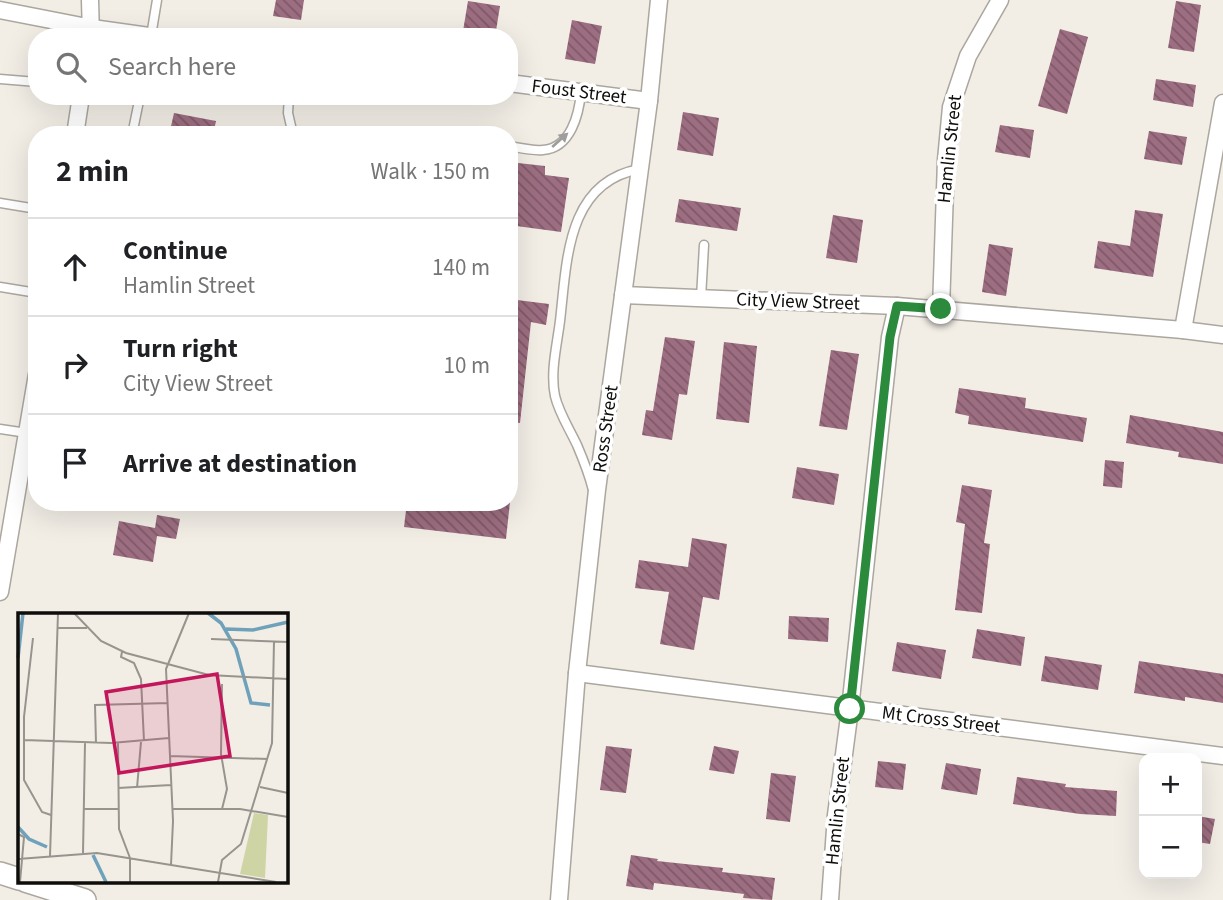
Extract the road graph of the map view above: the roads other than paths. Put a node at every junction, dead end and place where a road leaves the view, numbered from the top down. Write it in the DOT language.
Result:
graph roads {
  1 [pos="90,0"];
  2 [pos="157,0"];
  3 [pos="659,0"];
  4 [pos="1000,0"];
  5 [pos="0,10"];
  6 [pos="71,28"];
  7 [pos="91,28"];
  8 [pos="151,28"];
  9 [pos="0,79"];
  10 [pos="28,81"];
  11 [pos="518,84"];
  12 [pos="581,92"];
  13 [pos="649,101"];
  14 [pos="1223,103"];
  15 [pos="80,105"];
  16 [pos="138,105"];
  17 [pos="288,105"];
  18 [pos="76,126"];
  19 [pos="134,126"];
  20 [pos="291,126"];
  21 [pos="518,147"];
  22 [pos="640,169"];
  23 [pos="0,203"];
  24 [pos="28,208"];
  25 [pos="704,245"];
  26 [pos="0,287"];
  27 [pos="28,292"];
  28 [pos="623,295"];
  29 [pos="701,298"];
  30 [pos="897,306"];
  31 [pos="941,309"];
  32 [pos="1182,330"];
  33 [pos="1223,335"];
  34 [pos="28,427"];
  35 [pos="0,429"];
  36 [pos="27,433"];
  37 [pos="596,500"];
  38 [pos="0,592"];
  39 [pos="576,673"];
  40 [pos="850,709"];
  41 [pos="1223,756"];
  42 [pos="0,873"];
  43 [pos="18,879"];
  44 [pos="31,883"];
  45 [pos="85,900"];
  46 [pos="559,900"];
  47 [pos="830,900"];
  1 -- 7 [label="street"];
  2 -- 8 [label="lane"];
  3 -- 13 [label="street, Ross Street"];
  4 -- 31 [label="street, Hamlin Street"];
  5 -- 6 [label="street"];
  9 -- 10 [label="lane"];
  11 -- 12 [label="street, Foust Street"];
  12 -- 13 [label="street, Foust Street"];
  21 -- 12 [label="lane, one-way"];
  13 -- 22 [label="street, Ross Street"];
  14 -- 32 [label="street"];
  15 -- 18 [label="street"];
  16 -- 19 [label="lane"];
  17 -- 20 [label="lane"];
  22 -- 28 [label="street, Ross Street"];
  22 -- 37 [label="lane"];
  23 -- 24 [label="lane"];
  25 -- 29 [label="lane"];
  26 -- 27 [label="lane"];
  28 -- 29 [label="street, City View Street"];
  28 -- 37 [label="street, Ross Street"];
  29 -- 30 [label="street, City View Street"];
  30 -- 31 [label="street, City View Street"];
  30 -- 40 [label="street, Hamlin Street"];
  31 -- 32 [label="street, City View Street"];
  32 -- 33 [label="street, City View Street"];
  34 -- 36 [label="street"];
  35 -- 36 [label="lane"];
  36 -- 38 [label="street"];
  37 -- 39 [label="street, Ross Street"];
  39 -- 40 [label="street, Mt Cross Street"];
  39 -- 46 [label="street, Ross Street"];
  40 -- 41 [label="street, Mt Cross Street"];
  40 -- 47 [label="street, Hamlin Street"];
  42 -- 43 [label="main road"];
  44 -- 45 [label="main road"];
}
